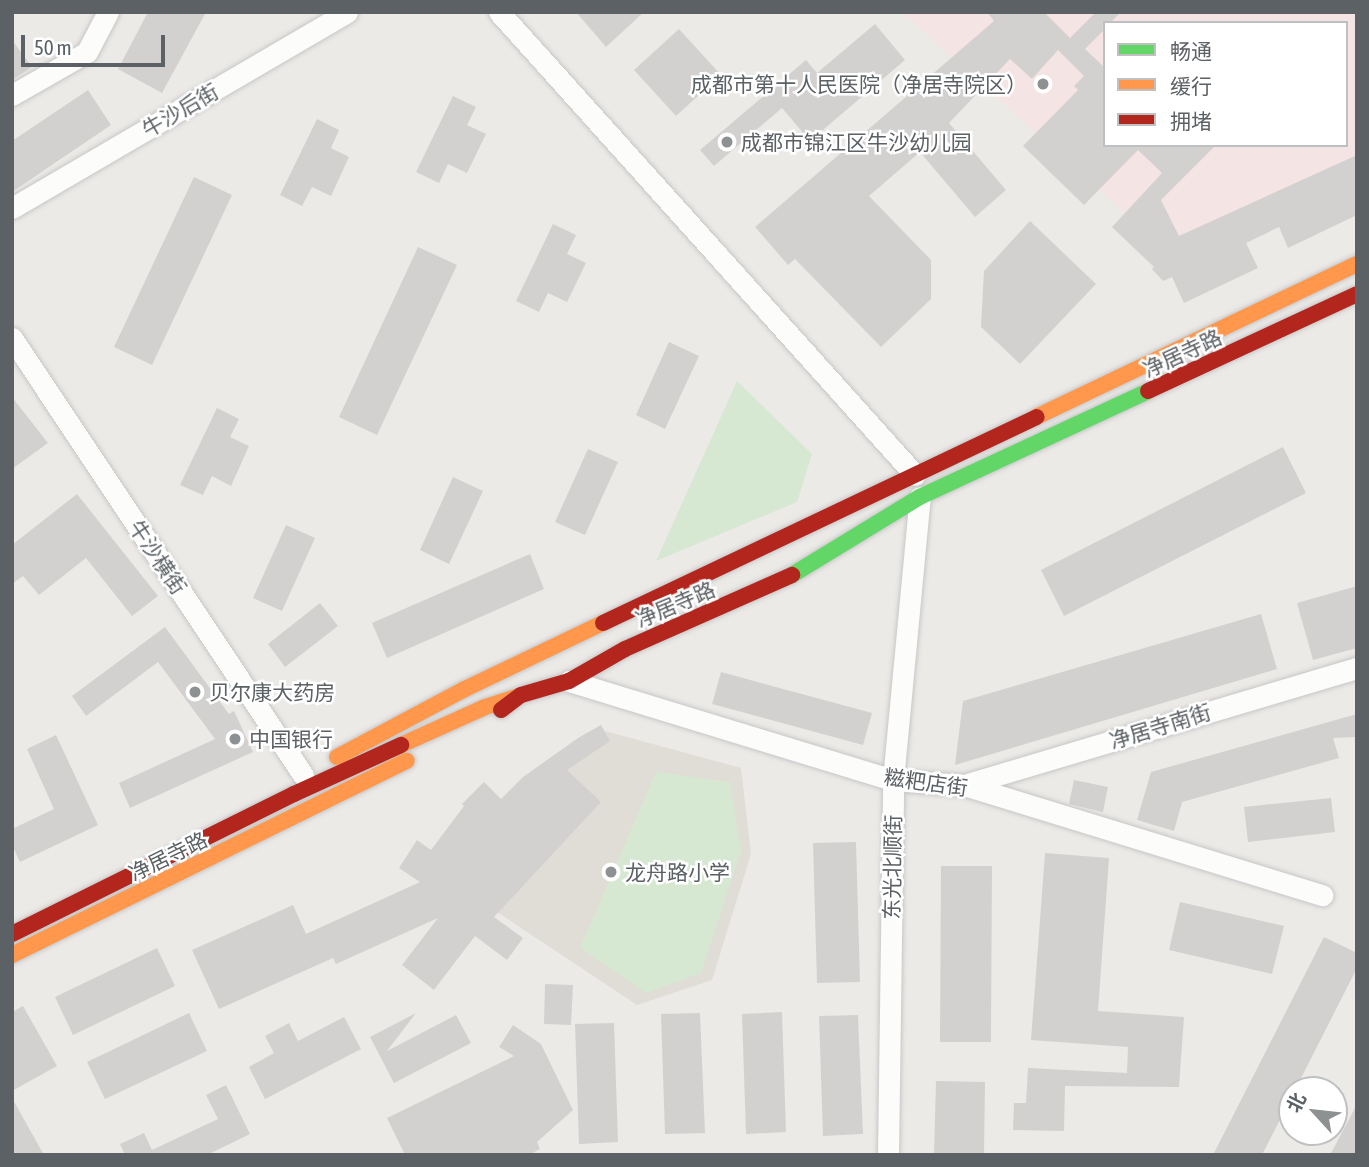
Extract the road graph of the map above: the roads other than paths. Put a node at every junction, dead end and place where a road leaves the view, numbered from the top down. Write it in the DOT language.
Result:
graph roads {
  1 [pos="108,12"];
  2 [pos="347,12"];
  3 [pos="499,12"];
  4 [pos="12,95"];
  5 [pos="12,208"];
  6 [pos="1357,264"];
  7 [pos="1357,294"];
  8 [pos="12,338"];
  9 [pos="915,475"];
  10 [pos="920,498"];
  11 [pos="1357,668"];
  12 [pos="569,681"];
  13 [pos="521,695"];
  14 [pos="303,775"];
  15 [pos="893,780"];
  16 [pos="964,785"];
  17 [pos="148,848"];
  18 [pos="1322,895"];
  19 [pos="12,934"];
  20 [pos="12,955"];
  21 [pos="888,1155"];
  1 -- 4 [label="street"];
  2 -- 5 [label="street, 牛沙后街"];
  3 -- 9 [label="street"];
  6 -- 9 [label="main road, 净居寺路"];
  7 -- 10 [label="main road, 净居寺路"];
  8 -- 14 [label="street, 牛沙横街"];
  9 -- 14 [label="main road, 净居寺路"];
  10 -- 12 [label="main road, 净居寺路"];
  10 -- 15 [label="street, 东光北顺街"];
  11 -- 16 [label="street, 净居寺南街"];
  12 -- 13 [label="main road, 净居寺路"];
  12 -- 15 [label="street, 糍粑店街"];
  13 -- 19 [label="main road"];
  13 -- 20 [label="main road, 净居寺路"];
  14 -- 17 [label="main road, 净居寺路"];
  15 -- 16 [label="street, 糍粑店街"];
  15 -- 21 [label="street, 东光北顺街"];
  16 -- 18 [label="street, 糍粑店街"];
}
